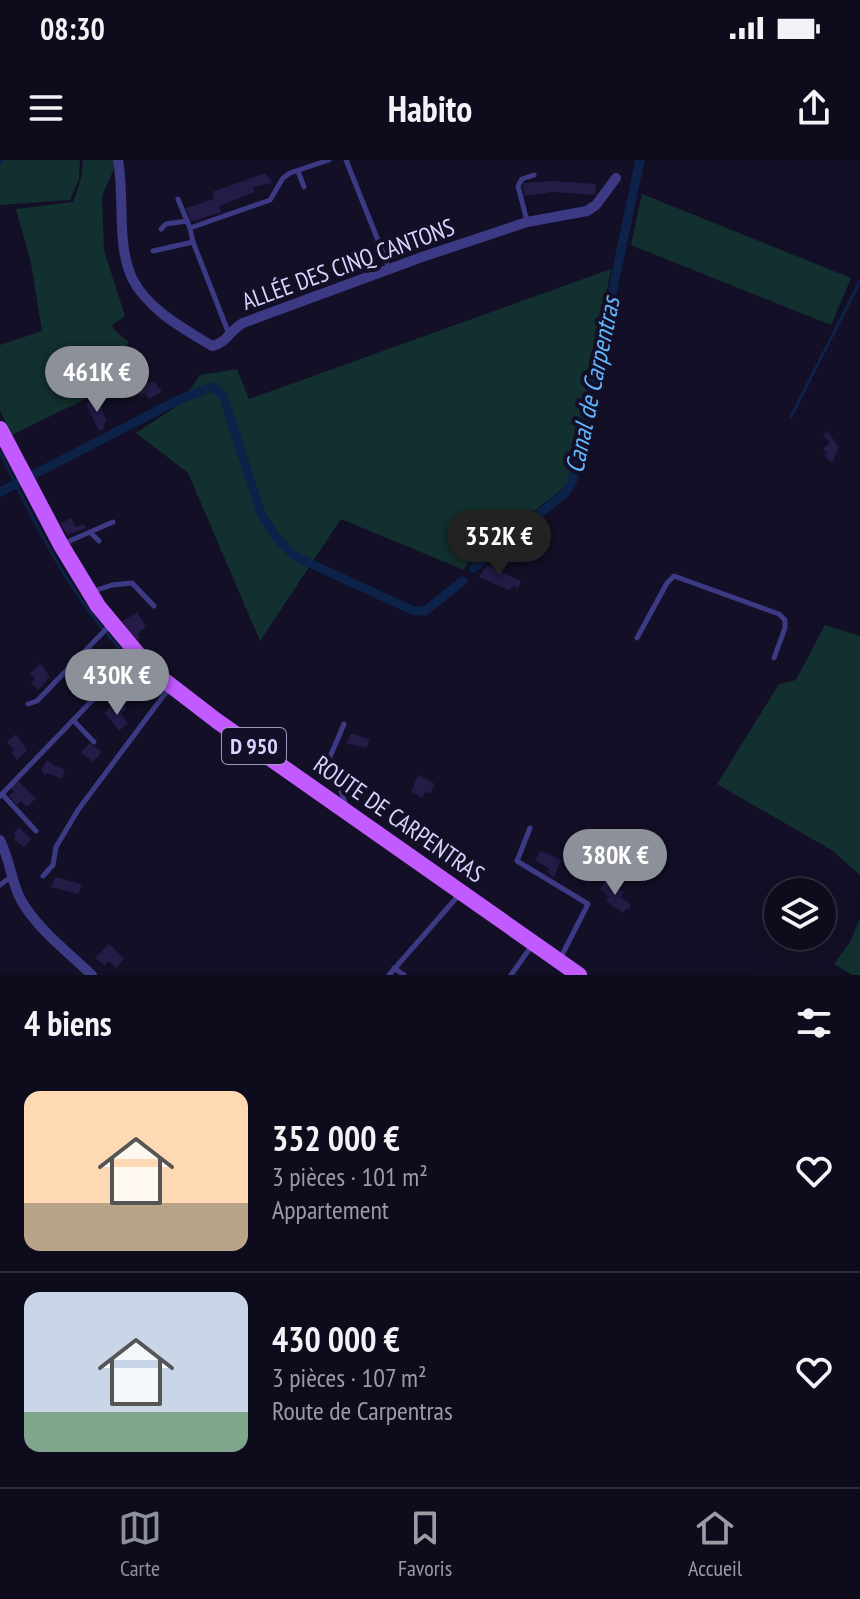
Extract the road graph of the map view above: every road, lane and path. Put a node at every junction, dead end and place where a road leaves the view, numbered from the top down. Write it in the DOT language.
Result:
graph roads {
  1 [pos="118,160"];
  2 [pos="329,160"];
  3 [pos="346,160"];
  4 [pos="298,171"];
  5 [pos="534,175"];
  6 [pos="616,178"];
  7 [pos="304,187"];
  8 [pos="178,199"];
  9 [pos="527,222"];
  10 [pos="188,224"];
  11 [pos="161,229"];
  12 [pos="193,242"];
  13 [pos="153,251"];
  14 [pos="390,269"];
  15 [pos="229,335"];
  16 [pos="0,429"];
  17 [pos="113,522"];
  18 [pos="90,532"];
  19 [pos="99,541"];
  20 [pos="61,545"];
  21 [pos="90,593"];
  22 [pos="154,606"];
  23 [pos="110,624"];
  24 [pos="637,638"];
  25 [pos="136,655"];
  26 [pos="774,658"];
  27 [pos="170,686"];
  28 [pos="28,704"];
  29 [pos="73,720"];
  30 [pos="344,724"];
  31 [pos="94,742"];
  32 [pos="1,795"];
  33 [pos="349,813"];
  34 [pos="530,828"];
  35 [pos="36,831"];
  36 [pos="0,840"];
  37 [pos="14,875"];
  38 [pos="43,876"];
  39 [pos="0,885"];
  40 [pos="462,893"];
  41 [pos="533,943"];
  42 [pos="558,961"];
  43 [pos="394,968"];
  44 [pos="92,975"];
  45 [pos="389,975"];
  46 [pos="404,975"];
  47 [pos="511,975"];
  48 [pos="579,975"];
  1 -- 15 [label="street, ALLÉE DES CINQ CANTONS"];
  2 -- 4 [label="lane"];
  3 -- 14 [label="lane"];
  4 -- 7 [label="lane"];
  4 -- 10 [label="lane"];
  5 -- 9 [label="lane"];
  6 -- 9 [label="street, ALLÉE DES CINQ CANTONS"];
  8 -- 10 [label="lane"];
  9 -- 14 [label="street, ALLÉE DES CINQ CANTONS"];
  10 -- 11 [label="lane"];
  10 -- 12 [label="lane"];
  12 -- 13 [label="lane"];
  12 -- 15 [label="lane"];
  14 -- 15 [label="street, ALLÉE DES CINQ CANTONS"];
  16 -- 20 [label="main road, ROUTE DE CARPENTRAS / D 950"];
  17 -- 18 [label="lane"];
  18 -- 19 [label="lane"];
  18 -- 20 [label="lane"];
  20 -- 21 [label="main road, ROUTE DE CARPENTRAS / D 950"];
  21 -- 22 [label="lane"];
  21 -- 23 [label="main road, ROUTE DE CARPENTRAS / D 950"];
  23 -- 25 [label="main road, ROUTE DE CARPENTRAS / D 950"];
  23 -- 28 [label="lane"];
  24 -- 26 [label="lane"];
  25 -- 27 [label="main road, ROUTE DE CARPENTRAS / D 950"];
  25 -- 29 [label="lane"];
  27 -- 33 [label="main road, ROUTE DE CARPENTRAS / D 950"];
  27 -- 38 [label="lane"];
  29 -- 31 [label="lane"];
  29 -- 32 [label="lane"];
  30 -- 33 [label="lane"];
  32 -- 35 [label="lane"];
  33 -- 40 [label="main road, ROUTE DE CARPENTRAS / D 950"];
  34 -- 42 [label="lane"];
  36 -- 37 [label="street"];
  37 -- 39 [label="lane"];
  37 -- 44 [label="street"];
  40 -- 41 [label="main road, ROUTE DE CARPENTRAS / D 950"];
  40 -- 43 [label="lane"];
  41 -- 42 [label="main road, ROUTE DE CARPENTRAS / D 950"];
  41 -- 47 [label="lane"];
  42 -- 48 [label="main road, ROUTE DE CARPENTRAS / D 950"];
  43 -- 45 [label="lane"];
  43 -- 46 [label="lane"];
}
